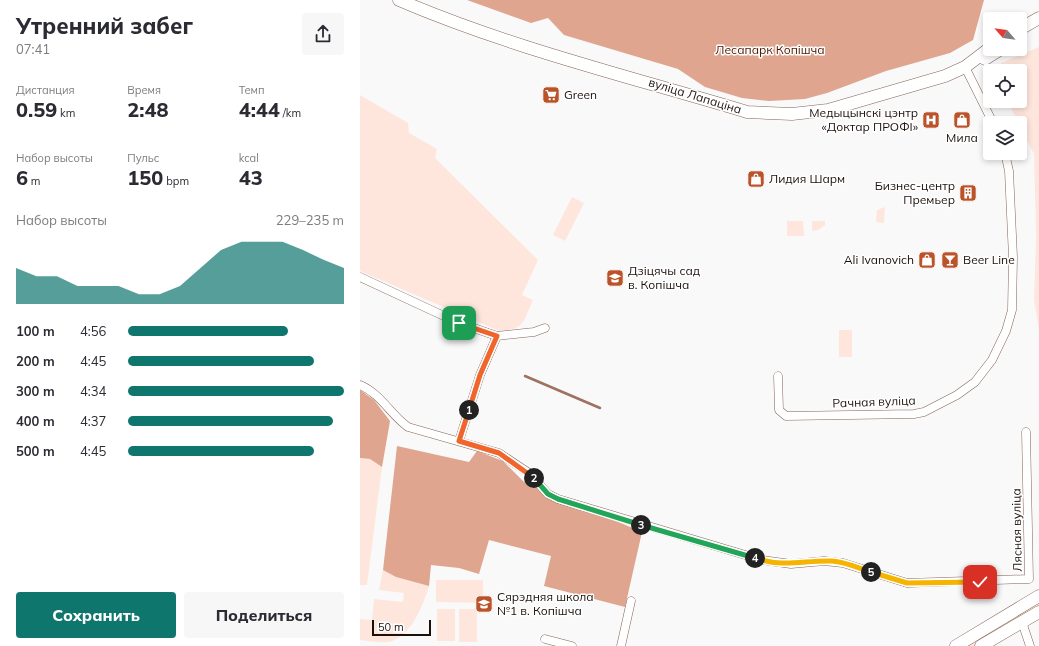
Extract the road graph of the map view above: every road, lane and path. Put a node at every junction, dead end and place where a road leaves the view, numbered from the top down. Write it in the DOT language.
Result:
graph roads {
  1 [pos="399,0"];
  2 [pos="1039,18"];
  3 [pos="1027,25"];
  4 [pos="1039,26"];
  5 [pos="1027,33"];
  6 [pos="983,53"];
  7 [pos="990,56"];
  8 [pos="965,67"];
  9 [pos="990,116"];
  10 [pos="1007,160"];
  11 [pos="360,277"];
  12 [pos="545,328"];
  13 [pos="497,336"];
  14 [pos="778,376"];
  15 [pos="360,385"];
  16 [pos="1026,432"];
  17 [pos="459,441"];
  18 [pos="1039,596"];
  19 [pos="632,601"];
  20 [pos="1039,612"];
  21 [pos="1022,622"];
  22 [pos="546,639"];
  23 [pos="572,646"];
  24 [pos="621,646"];
  25 [pos="956,646"];
  26 [pos="981,646"];
  27 [pos="1030,646"];
  1 -- 8 [label="main road, вуліца Лапаціна"];
  2 -- 3 [label="main road"];
  4 -- 5 [label="main road"];
  6 -- 8 [label="main road, вуліца Лапаціна"];
  7 -- 8 [label="main road"];
  8 -- 9 [label="street"];
  10 -- 14 [label="street, Рачная вуліца"];
  11 -- 13 [label="street"];
  12 -- 13 [label="street"];
  13 -- 17 [label="street"];
  15 -- 17 [label="street, Лясная вуліца"];
  16 -- 17 [label="street, Лясная вуліца"];
  18 -- 25 [label="main road"];
  19 -- 24 [label="street"];
  20 -- 21 [label="main road"];
  21 -- 26 [label="main road"];
  21 -- 27 [label="street"];
  22 -- 23 [label="street"];
}
